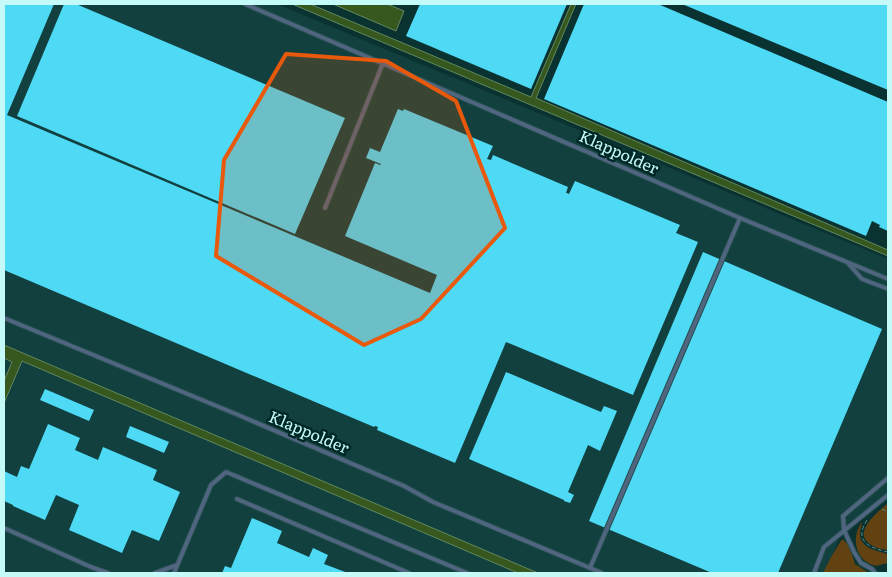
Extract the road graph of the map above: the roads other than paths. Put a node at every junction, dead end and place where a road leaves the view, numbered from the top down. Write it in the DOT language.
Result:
graph roads {
  1 [pos="245,4"];
  2 [pos="383,63"];
  3 [pos="325,208"];
  4 [pos="740,218"];
  5 [pos="846,262"];
  6 [pos="888,279"];
  7 [pos="888,289"];
  8 [pos="4,318"];
  9 [pos="888,478"];
  10 [pos="888,495"];
  11 [pos="237,499"];
  12 [pos="4,528"];
  13 [pos="844,530"];
  14 [pos="177,564"];
  15 [pos="590,568"];
  16 [pos="108,573"];
  17 [pos="155,573"];
  18 [pos="174,573"];
  19 [pos="409,573"];
  20 [pos="467,573"];
  21 [pos="602,573"];
  22 [pos="814,573"];
  23 [pos="875,573"];
  1 -- 2 [label="lane, Klappolder"];
  2 -- 3 [label="lane"];
  2 -- 4 [label="lane, Klappolder"];
  4 -- 5 [label="lane, Klappolder"];
  4 -- 15 [label="lane"];
  5 -- 6 [label="lane, Klappolder"];
  5 -- 7 [label="lane, Klappolder"];
  8 -- 15 [label="lane, Klappolder"];
  9 -- 13 [label="lane"];
  10 -- 13 [label="lane"];
  11 -- 19 [label="lane"];
  12 -- 16 [label="lane"];
  13 -- 22 [label="lane"];
  13 -- 23 [label="lane"];
  14 -- 17 [label="lane"];
  14 -- 18 [label="lane"];
  14 -- 20 [label="lane"];
  15 -- 21 [label="lane, Klappolder"];
}
